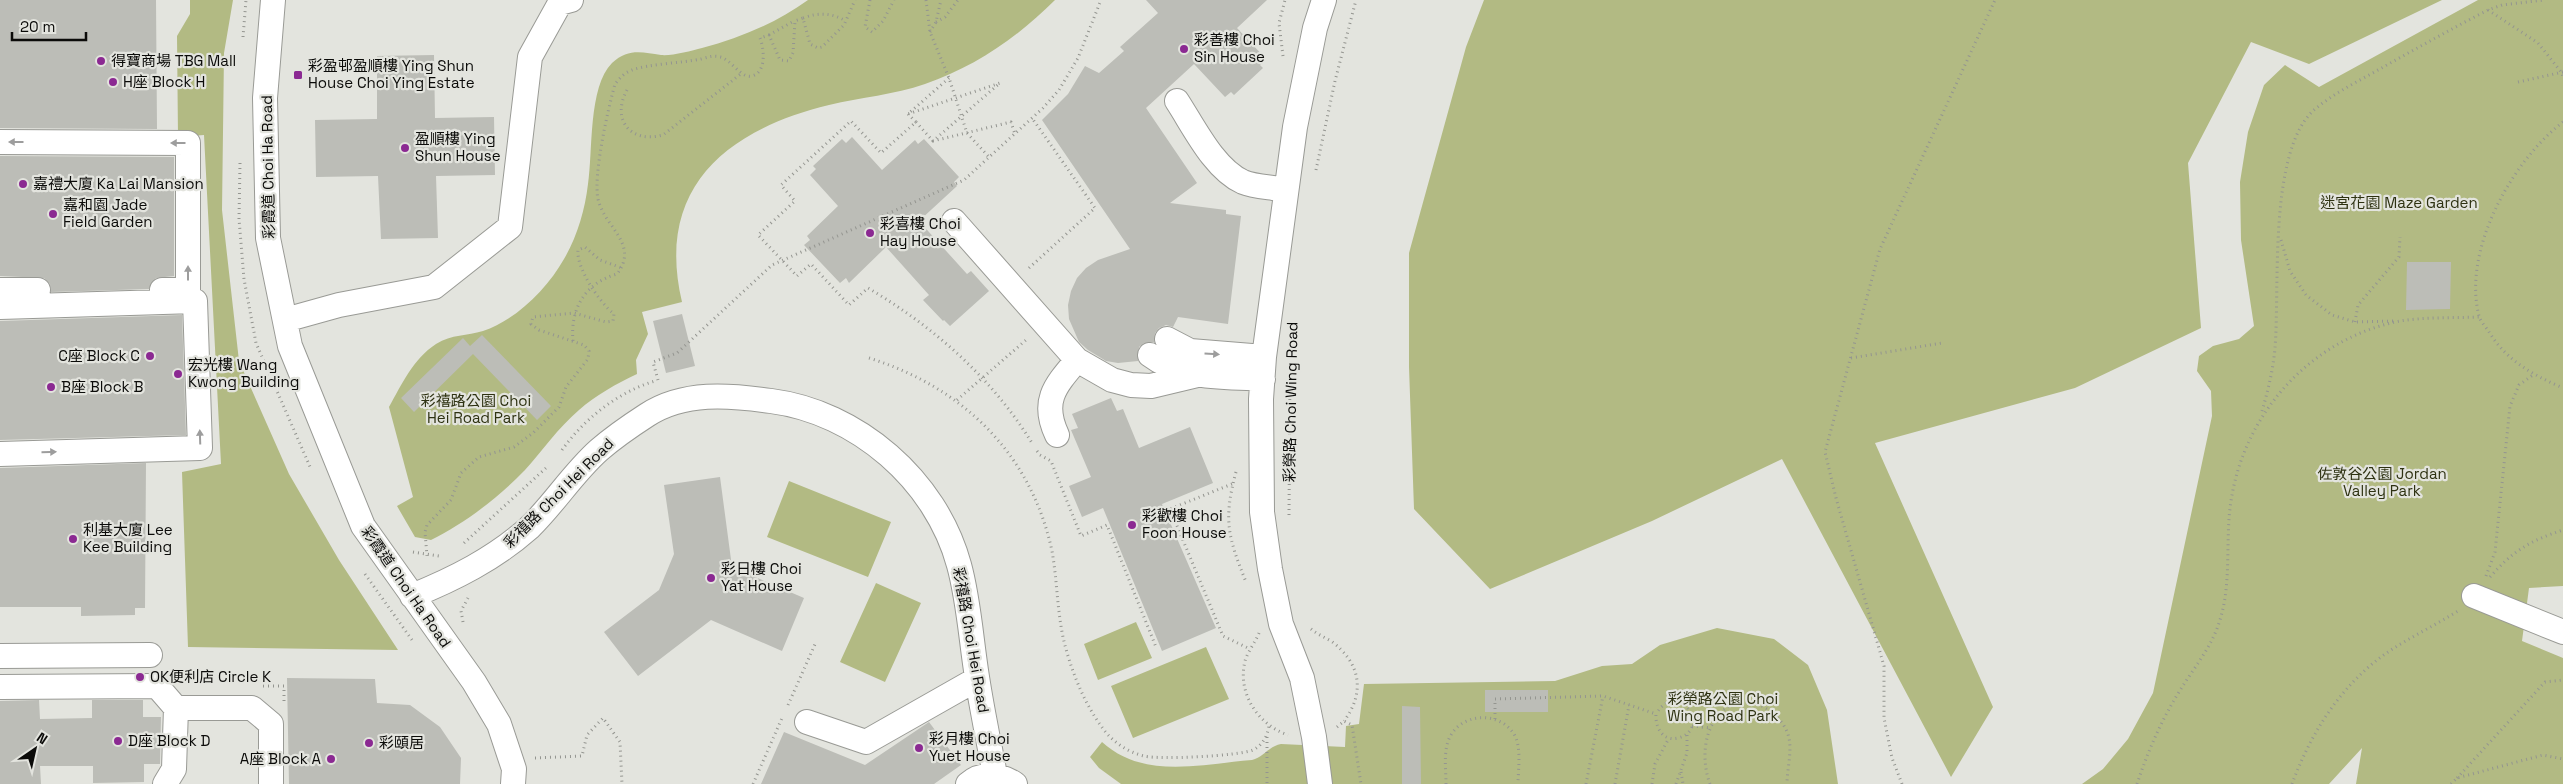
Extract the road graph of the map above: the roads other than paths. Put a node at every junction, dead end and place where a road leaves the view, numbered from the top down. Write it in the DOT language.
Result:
graph roads {
  1 [pos="273,0"];
  2 [pos="571,0"];
  3 [pos="1324,0"];
  4 [pos="1177,101"];
  5 [pos="0,142"];
  6 [pos="1285,190"];
  7 [pos="954,221"];
  8 [pos="0,290"];
  9 [pos="0,307"];
  10 [pos="285,320"];
  11 [pos="1077,360"];
  12 [pos="1263,368"];
  13 [pos="1197,375"];
  14 [pos="1057,435"];
  15 [pos="0,454"];
  16 [pos="412,596"];
  17 [pos="2474,596"];
  18 [pos="2563,632"];
  19 [pos="150,655"];
  20 [pos="0,656"];
  21 [pos="977,679"];
  22 [pos="0,687"];
  23 [pos="176,708"];
  24 [pos="807,722"];
  25 [pos="1005,780"];
  26 [pos="165,784"];
  27 [pos="271,784"];
  28 [pos="513,784"];
  29 [pos="968,784"];
  30 [pos="1320,784"];
  1 -- 10 [label="street, 彩霞道 Choi Ha Road"];
  2 -- 10 [label="street"];
  3 -- 6 [label="street, 彩榮路 Choi Wing Road"];
  4 -- 6 [label="street"];
  8 -- 5 [label="street, one-way"];
  6 -- 12 [label="street, 彩榮路 Choi Wing Road"];
  7 -- 11 [label="street"];
  15 -- 9 [label="street, one-way"];
  10 -- 16 [label="street, 彩霞道 Choi Ha Road"];
  11 -- 13 [label="street"];
  11 -- 14 [label="street"];
  12 -- 13 [label="street"];
  13 -- 12 [label="street, one-way"];
  12 -- 30 [label="street, 彩榮路 Choi Wing Road"];
  16 -- 21 [label="street, 彩禧路 Choi Hei Road"];
  16 -- 28 [label="street, 彩霞道 Choi Ha Road"];
  17 -- 18 [label="street"];
  19 -- 20 [label="street"];
  21 -- 24 [label="street"];
  21 -- 25 [label="street, 彩禧路 Choi Hei Road"];
  22 -- 23 [label="street"];
  23 -- 26 [label="street"];
  23 -- 27 [label="street"];
  25 -- 29 [label="street, 彩禧路 Choi Hei Road"];
}
